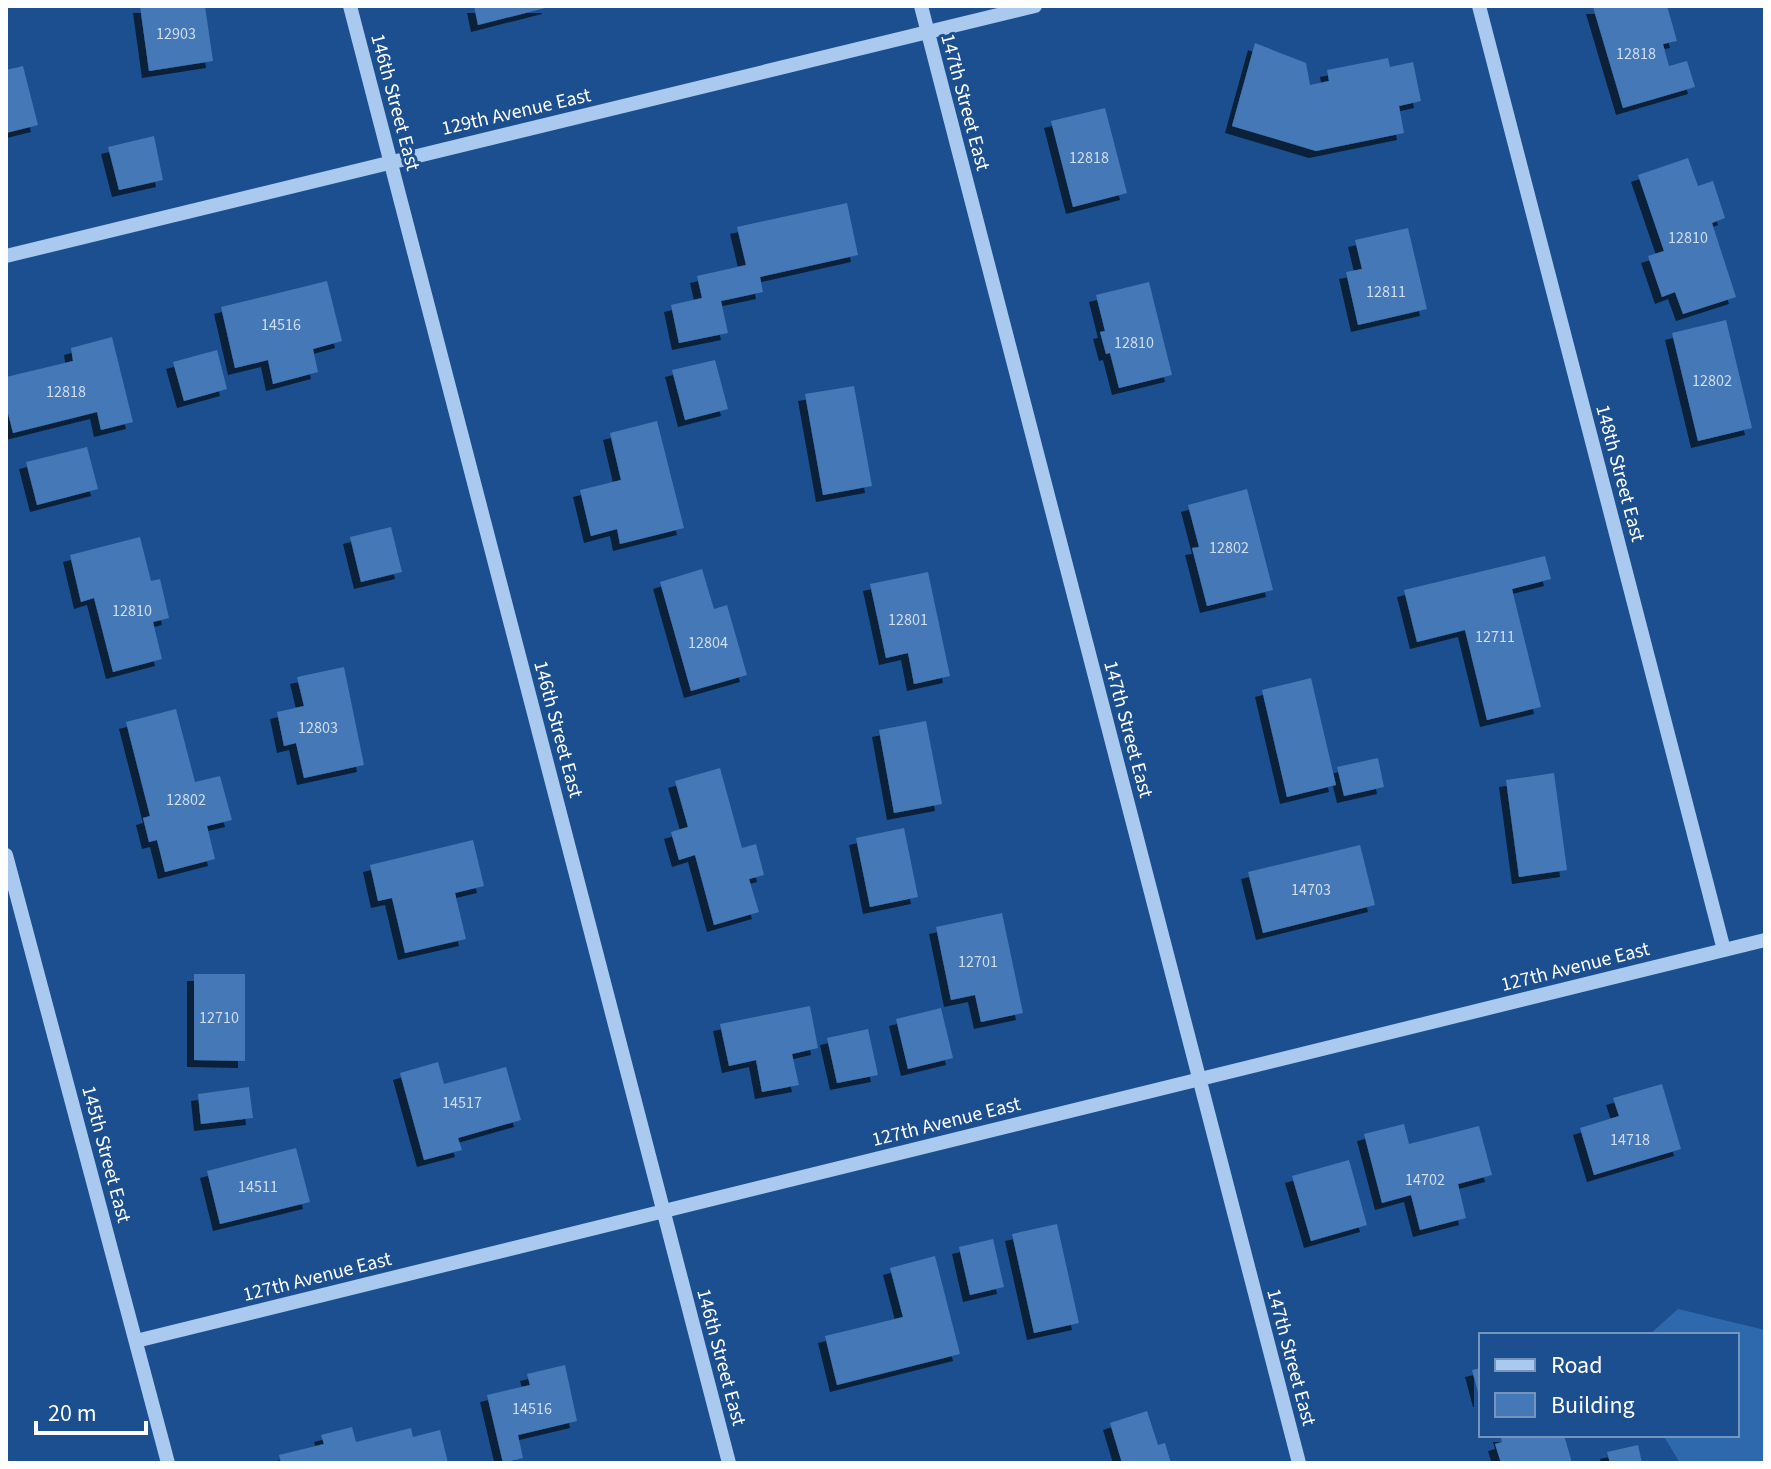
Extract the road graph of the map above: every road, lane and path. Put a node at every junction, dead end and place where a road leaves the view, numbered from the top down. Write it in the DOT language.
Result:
graph roads {
  1 [pos="350,6"];
  2 [pos="921,6"];
  3 [pos="1035,6"];
  4 [pos="1479,6"];
  5 [pos="928,33"];
  6 [pos="391,162"];
  7 [pos="6,256"];
  8 [pos="6,855"];
  9 [pos="1765,940"];
  10 [pos="1724,950"];
  11 [pos="1199,1079"];
  12 [pos="664,1211"];
  13 [pos="136,1341"];
  14 [pos="168,1463"];
  15 [pos="729,1463"];
  16 [pos="1299,1463"];
  1 -- 6 [label="street, 146th Street East"];
  2 -- 5 [label="street, 147th Street East"];
  3 -- 5 [label="street, 129th Avenue East"];
  4 -- 10 [label="street, 148th Street East"];
  5 -- 6 [label="street, 129th Avenue East"];
  5 -- 11 [label="street, 147th Street East"];
  6 -- 7 [label="street, 129th Avenue East"];
  6 -- 12 [label="street, 146th Street East"];
  8 -- 13 [label="street, 145th Street East"];
  9 -- 10 [label="street, 127th Avenue East"];
  10 -- 11 [label="street, 127th Avenue East"];
  11 -- 12 [label="street, 127th Avenue East"];
  11 -- 16 [label="street, 147th Street East"];
  12 -- 13 [label="street, 127th Avenue East"];
  12 -- 15 [label="street, 146th Street East"];
  13 -- 14 [label="street, 145th Street East"];
}
